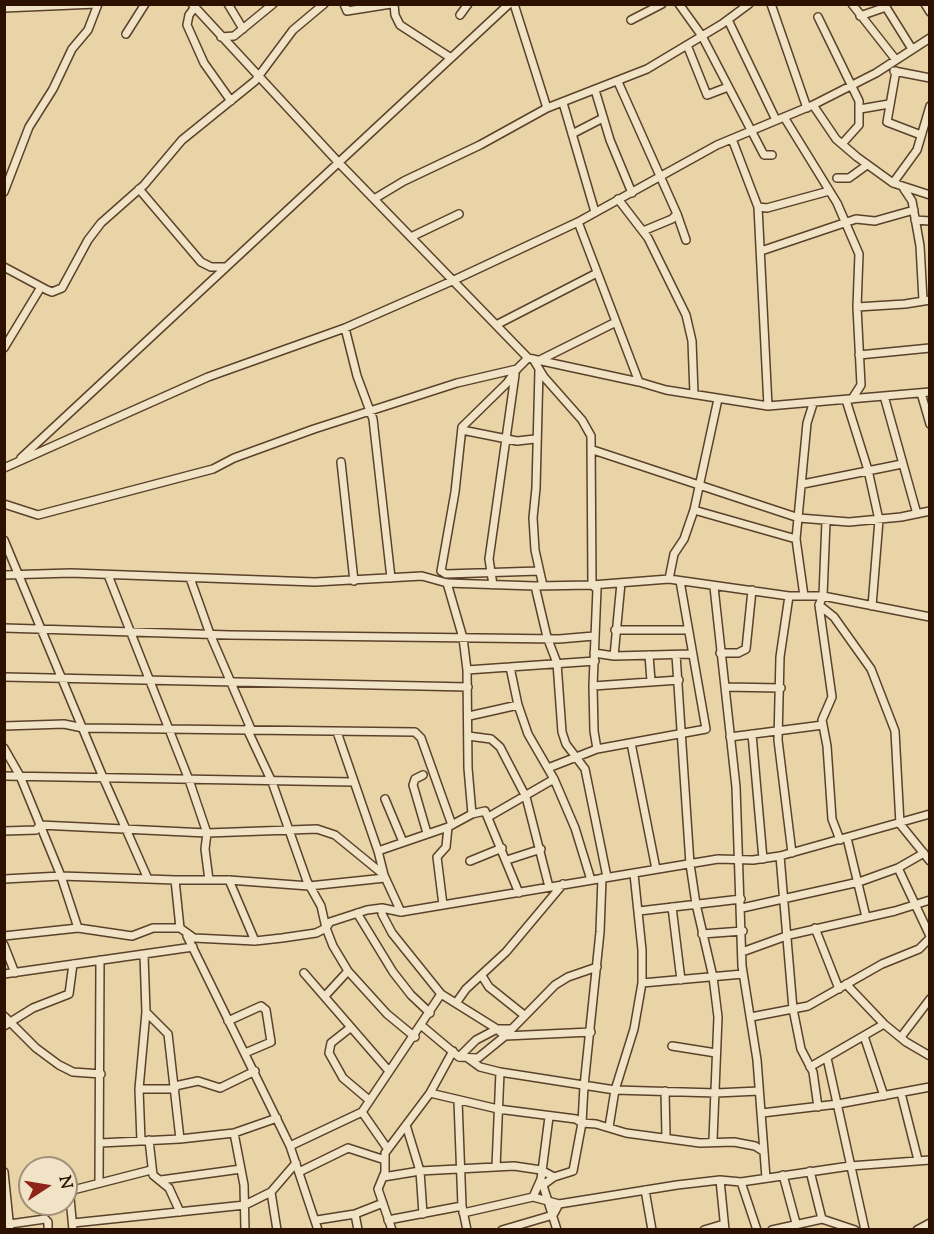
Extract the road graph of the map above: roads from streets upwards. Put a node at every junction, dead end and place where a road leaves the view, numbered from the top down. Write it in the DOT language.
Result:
graph roads {
  1 [pos="97,4"];
  2 [pos="145,4"];
  3 [pos="228,4"];
  4 [pos="273,4"];
  5 [pos="324,4"];
  6 [pos="344,4"];
  7 [pos="393,4"];
  8 [pos="468,4"];
  9 [pos="493,4"];
  10 [pos="508,4"];
  11 [pos="514,4"];
  12 [pos="662,4"];
  13 [pos="679,4"];
  14 [pos="749,4"];
  15 [pos="771,4"];
  16 [pos="852,4"];
  17 [pos="925,4"];
  18 [pos="193,6"];
  19 [pos="885,6"];
  20 [pos="4,8"];
  21 [pos="499,12"];
  22 [pos="930,12"];
  23 [pos="460,15"];
  24 [pos="860,15"];
  25 [pos="818,17"];
  26 [pos="631,20"];
  27 [pos="728,20"];
  28 [pos="243,29"];
  29 [pos="126,34"];
  30 [pos="221,36"];
  31 [pos="234,36"];
  32 [pos="702,36"];
  33 [pos="930,38"];
  34 [pos="687,45"];
  35 [pos="232,48"];
  36 [pos="912,49"];
  37 [pos="451,58"];
  38 [pos="896,60"];
  39 [pos="884,69"];
  40 [pos="896,71"];
  41 [pos="257,76"];
  42 [pos="930,78"];
  43 [pos="618,81"];
  44 [pos="853,85"];
  45 [pos="728,87"];
  46 [pos="595,90"];
  47 [pos="231,101"];
  48 [pos="563,102"];
  49 [pos="889,104"];
  50 [pos="810,106"];
  51 [pos="930,106"];
  52 [pos="547,108"];
  53 [pos="860,109"];
  54 [pos="784,117"];
  55 [pos="603,118"];
  56 [pos="776,120"];
  57 [pos="752,130"];
  58 [pos="573,134"];
  59 [pos="921,135"];
  60 [pos="732,139"];
  61 [pos="842,144"];
  62 [pos="772,155"];
  63 [pos="339,163"];
  64 [pos="867,165"];
  65 [pos="7,171"];
  66 [pos="661,177"];
  67 [pos="837,178"];
  68 [pos="893,183"];
  69 [pos="139,189"];
  70 [pos="904,189"];
  71 [pos="829,191"];
  72 [pos="4,192"];
  73 [pos="632,193"];
  74 [pos="927,194"];
  75 [pos="374,199"];
  76 [pos="618,199"];
  77 [pos="912,201"];
  78 [pos="758,207"];
  79 [pos="914,210"];
  80 [pos="595,212"];
  81 [pos="459,214"];
  82 [pos="677,214"];
  83 [pos="915,220"];
  84 [pos="930,221"];
  85 [pos="578,222"];
  86 [pos="846,224"];
  87 [pos="643,231"];
  88 [pos="413,237"];
  89 [pos="686,240"];
  90 [pos="761,251"];
  91 [pos="4,267"];
  92 [pos="224,267"];
  93 [pos="597,273"];
  94 [pos="452,281"];
  95 [pos="41,287"];
  96 [pos="926,300"];
  97 [pos="857,307"];
  98 [pos="616,322"];
  99 [pos="496,325"];
  100 [pos="345,328"];
  101 [pos="4,348"];
  102 [pos="930,348"];
  103 [pos="859,355"];
  104 [pos="533,360"];
  105 [pos="539,370"];
  106 [pos="516,371"];
  107 [pos="639,382"];
  108 [pos="861,385"];
  109 [pos="930,392"];
  110 [pos="921,393"];
  111 [pos="694,394"];
  112 [pos="884,396"];
  113 [pos="872,397"];
  114 [pos="718,399"];
  115 [pos="849,399"];
  116 [pos="813,404"];
  117 [pos="768,406"];
  118 [pos="371,412"];
  119 [pos="930,424"];
  120 [pos="462,430"];
  121 [pos="507,438"];
  122 [pos="536,439"];
  123 [pos="593,450"];
  124 [pos="341,462"];
  125 [pos="15,464"];
  126 [pos="902,464"];
  127 [pos="4,468"];
  128 [pos="868,470"];
  129 [pos="803,484"];
  130 [pos="700,485"];
  131 [pos="4,504"];
  132 [pos="694,510"];
  133 [pos="930,511"];
  134 [pos="917,513"];
  135 [pos="799,518"];
  136 [pos="879,520"];
  137 [pos="826,521"];
  138 [pos="796,539"];
  139 [pos="4,540"];
  140 [pos="539,570"];
  141 [pos="20,573"];
  142 [pos="489,573"];
  143 [pos="4,575"];
  144 [pos="108,575"];
  145 [pos="190,578"];
  146 [pos="391,578"];
  147 [pos="669,579"];
  148 [pos="354,581"];
  149 [pos="680,581"];
  150 [pos="447,583"];
  151 [pos="621,583"];
  152 [pos="493,585"];
  153 [pos="592,585"];
  154 [pos="539,586"];
  155 [pos="714,587"];
  156 [pos="752,590"];
  157 [pos="789,596"];
  158 [pos="804,596"];
  159 [pos="823,596"];
  160 [pos="819,605"];
  161 [pos="872,606"];
  162 [pos="930,617"];
  163 [pos="4,628"];
  164 [pos="43,628"];
  165 [pos="130,630"];
  166 [pos="615,630"];
  167 [pos="687,630"];
  168 [pos="210,634"];
  169 [pos="594,636"];
  170 [pos="547,637"];
  171 [pos="463,638"];
  172 [pos="720,653"];
  173 [pos="692,654"];
  174 [pos="649,655"];
  175 [pos="676,655"];
  176 [pos="614,656"];
  177 [pos="594,657"];
  178 [pos="557,663"];
  179 [pos="510,667"];
  180 [pos="467,670"];
  181 [pos="4,677"];
  182 [pos="64,680"];
  183 [pos="678,680"];
  184 [pos="150,681"];
  185 [pos="651,681"];
  186 [pos="230,682"];
  187 [pos="593,686"];
  188 [pos="468,687"];
  189 [pos="725,687"];
  190 [pos="781,688"];
  191 [pos="518,705"];
  192 [pos="469,716"];
  193 [pos="823,725"];
  194 [pos="4,726"];
  195 [pos="83,728"];
  196 [pos="168,729"];
  197 [pos="252,729"];
  198 [pos="779,731"];
  199 [pos="337,732"];
  200 [pos="752,734"];
  201 [pos="681,735"];
  202 [pos="468,736"];
  203 [pos="730,737"];
  204 [pos="632,743"];
  205 [pos="4,748"];
  206 [pos="597,749"];
  207 [pos="574,756"];
  208 [pos="548,768"];
  209 [pos="423,775"];
  210 [pos="4,776"];
  211 [pos="20,776"];
  212 [pos="102,776"];
  213 [pos="554,779"];
  214 [pos="189,780"];
  215 [pos="272,782"];
  216 [pos="353,782"];
  217 [pos="526,797"];
  218 [pos="385,799"];
  219 [pos="472,814"];
  220 [pos="930,814"];
  221 [pos="490,816"];
  222 [pos="900,824"];
  223 [pos="40,825"];
  224 [pos="450,826"];
  225 [pos="125,828"];
  226 [pos="291,829"];
  227 [pos="4,831"];
  228 [pos="207,833"];
  229 [pos="427,833"];
  230 [pos="844,839"];
  231 [pos="403,842"];
  232 [pos="502,848"];
  233 [pos="541,849"];
  234 [pos="378,851"];
  235 [pos="792,853"];
  236 [pos="924,853"];
  237 [pos="780,856"];
  238 [pos="763,859"];
  239 [pos="507,860"];
  240 [pos="739,860"];
  241 [pos="470,861"];
  242 [pos="930,861"];
  243 [pos="690,864"];
  244 [pos="898,868"];
  245 [pos="656,869"];
  246 [pos="634,874"];
  247 [pos="61,876"];
  248 [pos="384,877"];
  249 [pos="605,878"];
  250 [pos="4,879"];
  251 [pos="148,879"];
  252 [pos="229,879"];
  253 [pos="175,880"];
  254 [pos="208,880"];
  255 [pos="591,880"];
  256 [pos="859,882"];
  257 [pos="563,884"];
  258 [pos="309,886"];
  259 [pos="549,887"];
  260 [pos="519,893"];
  261 [pos="741,899"];
  262 [pos="785,900"];
  263 [pos="930,900"];
  264 [pos="696,904"];
  265 [pos="916,904"];
  266 [pos="443,905"];
  267 [pos="672,907"];
  268 [pos="382,908"];
  269 [pos="742,908"];
  270 [pos="639,911"];
  271 [pos="401,912"];
  272 [pos="357,913"];
  273 [pos="866,917"];
  274 [pos="78,928"];
  275 [pos="180,928"];
  276 [pos="326,928"];
  277 [pos="815,928"];
  278 [pos="743,932"];
  279 [pos="702,934"];
  280 [pos="789,935"];
  281 [pos="4,936"];
  282 [pos="188,936"];
  283 [pos="930,937"];
  284 [pos="255,941"];
  285 [pos="4,945"];
  286 [pos="193,947"];
  287 [pos="742,952"];
  288 [pos="144,955"];
  289 [pos="100,960"];
  290 [pos="73,964"];
  291 [pos="597,967"];
  292 [pos="348,971"];
  293 [pos="15,973"];
  294 [pos="4,974"];
  295 [pos="304,974"];
  296 [pos="743,974"];
  297 [pos="482,976"];
  298 [pos="713,978"];
  299 [pos="681,980"];
  300 [pos="642,983"];
  301 [pos="843,986"];
  302 [pos="441,994"];
  303 [pos="325,996"];
  304 [pos="930,999"];
  305 [pos="456,1003"];
  306 [pos="793,1009"];
  307 [pos="146,1012"];
  308 [pos="430,1013"];
  309 [pos="524,1015"];
  310 [pos="4,1016"];
  311 [pos="751,1017"];
  312 [pos="228,1021"];
  313 [pos="884,1024"];
  314 [pos="7,1025"];
  315 [pos="422,1026"];
  316 [pos="350,1028"];
  317 [pos="497,1029"];
  318 [pos="510,1029"];
  319 [pos="591,1032"];
  320 [pos="505,1036"];
  321 [pos="864,1036"];
  322 [pos="415,1037"];
  323 [pos="901,1037"];
  324 [pos="672,1046"];
  325 [pos="453,1051"];
  326 [pos="245,1053"];
  327 [pos="716,1053"];
  328 [pos="930,1056"];
  329 [pos="459,1057"];
  330 [pos="827,1058"];
  331 [pos="469,1059"];
  332 [pos="810,1068"];
  333 [pos="388,1070"];
  334 [pos="255,1071"];
  335 [pos="500,1072"];
  336 [pos="101,1074"];
  337 [pos="584,1086"];
  338 [pos="175,1087"];
  339 [pos="930,1087"];
  340 [pos="139,1089"];
  341 [pos="615,1090"];
  342 [pos="665,1091"];
  343 [pos="759,1091"];
  344 [pos="430,1093"];
  345 [pos="716,1093"];
  346 [pos="901,1093"];
  347 [pos="884,1096"];
  348 [pos="369,1100"];
  349 [pos="458,1101"];
  350 [pos="838,1104"];
  351 [pos="818,1107"];
  352 [pos="498,1109"];
  353 [pos="362,1112"];
  354 [pos="762,1113"];
  355 [pos="549,1117"];
  356 [pos="277,1118"];
  357 [pos="582,1124"];
  358 [pos="406,1125"];
  359 [pos="609,1127"];
  360 [pos="234,1133"];
  361 [pos="666,1137"];
  362 [pos="180,1139"];
  363 [pos="713,1140"];
  364 [pos="145,1141"];
  365 [pos="100,1143"];
  366 [pos="290,1146"];
  367 [pos="763,1147"];
  368 [pos="387,1148"];
  369 [pos="385,1160"];
  370 [pos="918,1160"];
  371 [pos="930,1160"];
  372 [pos="296,1163"];
  373 [pos="850,1166"];
  374 [pos="496,1167"];
  375 [pos="241,1169"];
  376 [pos="151,1170"];
  377 [pos="462,1170"];
  378 [pos="420,1171"];
  379 [pos="810,1171"];
  380 [pos="4,1172"];
  381 [pos="299,1172"];
  382 [pos="783,1175"];
  383 [pos="383,1177"];
  384 [pos="554,1177"];
  385 [pos="542,1178"];
  386 [pos="766,1178"];
  387 [pos="161,1180"];
  388 [pos="720,1180"];
  389 [pos="99,1182"];
  390 [pos="741,1182"];
  391 [pos="645,1190"];
  392 [pos="271,1192"];
  393 [pos="533,1197"];
  394 [pos="548,1200"];
  395 [pos="383,1203"];
  396 [pos="559,1204"];
  397 [pos="245,1205"];
  398 [pos="463,1209"];
  399 [pos="180,1212"];
  400 [pos="355,1214"];
  401 [pos="423,1214"];
  402 [pos="553,1215"];
  403 [pos="822,1219"];
  404 [pos="317,1220"];
  405 [pos="388,1220"];
  406 [pos="796,1223"];
  407 [pos="929,1224"];
  408 [pos="73,1226"];
  409 [pos="10,1227"];
  410 [pos="724,1227"];
  411 [pos="777,1229"];
  412 [pos="48,1230"];
  413 [pos="245,1230"];
  414 [pos="277,1230"];
  415 [pos="318,1230"];
  416 [pos="358,1230"];
  417 [pos="392,1230"];
  418 [pos="467,1230"];
  419 [pos="502,1230"];
  420 [pos="557,1230"];
  421 [pos="651,1230"];
  422 [pos="704,1230"];
  423 [pos="757,1230"];
  424 [pos="855,1230"];
  425 [pos="865,1230"];
  426 [pos="917,1230"];
  1 -- 20 [label="street"];
  1 -- 65 [label="street"];
  2 -- 29 [label="street"];
  3 -- 28 [label="street"];
  4 -- 28 [label="street"];
  5 -- 41 [label="street"];
  6 -- 7 [label="street"];
  7 -- 37 [label="street"];
  8 -- 23 [label="street"];
  9 -- 21 [label="street"];
  10 -- 21 [label="street"];
  11 -- 52 [label="street"];
  12 -- 26 [label="street"];
  13 -- 32 [label="street"];
  14 -- 27 [label="street"];
  15 -- 50 [label="street"];
  16 -- 24 [label="street"];
  17 -- 22 [label="street"];
  18 -- 30 [label="street"];
  18 -- 47 [label="street"];
  19 -- 24 [label="street"];
  19 -- 36 [label="street"];
  21 -- 37 [label="street"];
  24 -- 38 [label="street"];
  25 -- 44 [label="street"];
  27 -- 32 [label="street"];
  27 -- 56 [label="street"];
  28 -- 31 [label="street"];
  30 -- 31 [label="street"];
  30 -- 35 [label="street"];
  31 -- 35 [label="street"];
  32 -- 34 [label="street"];
  32 -- 45 [label="street"];
  33 -- 36 [label="street"];
  34 -- 43 [label="street"];
  34 -- 45 [label="street"];
  35 -- 41 [label="street"];
  36 -- 38 [label="street"];
  37 -- 63 [label="street"];
  38 -- 39 [label="street"];
  39 -- 40 [label="street"];
  39 -- 44 [label="street"];
  40 -- 42 [label="street"];
  40 -- 49 [label="street"];
  41 -- 47 [label="street"];
  41 -- 63 [label="street"];
  43 -- 46 [label="street"];
  43 -- 66 [label="street"];
  44 -- 50 [label="street"];
  44 -- 53 [label="street"];
  45 -- 57 [label="street"];
  46 -- 48 [label="street"];
  46 -- 55 [label="street"];
  47 -- 69 [label="street"];
  48 -- 52 [label="street"];
  48 -- 58 [label="street"];
  49 -- 53 [label="street"];
  49 -- 59 [label="street"];
  50 -- 54 [label="street"];
  50 -- 61 [label="street"];
  51 -- 59 [label="street"];
  52 -- 75 [label="street"];
  53 -- 61 [label="street"];
  54 -- 56 [label="street"];
  54 -- 71 [label="street"];
  55 -- 58 [label="street"];
  55 -- 73 [label="street"];
  56 -- 57 [label="street"];
  57 -- 60 [label="street"];
  57 -- 62 [label="street"];
  58 -- 80 [label="street"];
  59 -- 68 [label="street"];
  60 -- 66 [label="street"];
  60 -- 78 [label="street"];
  61 -- 64 [label="street"];
  63 -- 75 [label="street"];
  63 -- 92 [label="street"];
  64 -- 67 [label="street"];
  64 -- 68 [label="street"];
  65 -- 72 [label="street"];
  66 -- 73 [label="street"];
  66 -- 82 [label="street"];
  68 -- 70 [label="street"];
  69 -- 92 [label="street"];
  69 -- 95 [label="street"];
  70 -- 74 [label="street"];
  70 -- 77 [label="street"];
  71 -- 78 [label="street"];
  71 -- 86 [label="street"];
  73 -- 76 [label="street"];
  74 -- 77 [label="street"];
  75 -- 88 [label="street"];
  76 -- 80 [label="street"];
  76 -- 87 [label="street"];
  77 -- 79 [label="street"];
  78 -- 90 [label="street"];
  79 -- 83 [label="street"];
  79 -- 86 [label="street"];
  80 -- 85 [label="street"];
  81 -- 88 [label="street"];
  82 -- 87 [label="street"];
  82 -- 89 [label="street"];
  83 -- 84 [label="street"];
  83 -- 96 [label="street"];
  85 -- 93 [label="street"];
  85 -- 94 [label="street"];
  86 -- 90 [label="street"];
  86 -- 97 [label="street"];
  87 -- 111 [label="street"];
  88 -- 94 [label="street"];
  90 -- 117 [label="street"];
  91 -- 95 [label="street"];
  92 -- 125 [label="street"];
  93 -- 98 [label="street"];
  93 -- 99 [label="street"];
  94 -- 99 [label="street"];
  94 -- 100 [label="street"];
  95 -- 101 [label="street"];
  96 -- 97 [label="street"];
  97 -- 103 [label="street"];
  98 -- 104 [label="street"];
  98 -- 107 [label="street"];
  99 -- 104 [label="street"];
  100 -- 118 [label="street"];
  100 -- 125 [label="street"];
  102 -- 103 [label="street"];
  103 -- 108 [label="street"];
  104 -- 105 [label="street"];
  104 -- 106 [label="street"];
  104 -- 107 [label="street"];
  105 -- 122 [label="street"];
  105 -- 123 [label="street"];
  106 -- 118 [label="street"];
  106 -- 120 [label="street"];
  106 -- 121 [label="street"];
  107 -- 111 [label="street"];
  108 -- 113 [label="street"];
  108 -- 115 [label="street"];
  109 -- 110 [label="street"];
  110 -- 112 [label="street"];
  110 -- 119 [label="street"];
  111 -- 114 [label="street"];
  112 -- 113 [label="street"];
  112 -- 126 [label="street"];
  113 -- 115 [label="street"];
  114 -- 117 [label="street"];
  114 -- 130 [label="street"];
  115 -- 116 [label="street"];
  115 -- 128 [label="street"];
  116 -- 117 [label="street"];
  116 -- 129 [label="street"];
  118 -- 131 [label="street"];
  118 -- 146 [label="street"];
  120 -- 121 [label="street"];
  120 -- 142 [label="street"];
  121 -- 122 [label="street"];
  121 -- 142 [label="street"];
  122 -- 140 [label="street"];
  123 -- 130 [label="street"];
  123 -- 153 [label="street"];
  124 -- 148 [label="street"];
  125 -- 127 [label="street"];
  126 -- 128 [label="street"];
  126 -- 134 [label="street"];
  128 -- 129 [label="street"];
  128 -- 136 [label="street"];
  129 -- 135 [label="street"];
  130 -- 132 [label="street"];
  130 -- 135 [label="street"];
  132 -- 138 [label="street"];
  132 -- 147 [label="street"];
  133 -- 134 [label="street"];
  134 -- 136 [label="street"];
  135 -- 137 [label="street"];
  135 -- 138 [label="street"];
  136 -- 137 [label="street"];
  136 -- 161 [label="street"];
  137 -- 159 [label="street"];
  138 -- 158 [label="street"];
  139 -- 141 [label="street"];
  140 -- 142 [label="street"];
  140 -- 154 [label="street"];
  141 -- 143 [label="street"];
  141 -- 144 [label="street"];
  141 -- 164 [label="street"];
  142 -- 152 [label="street"];
  144 -- 145 [label="street"];
  144 -- 165 [label="street"];
  145 -- 148 [label="street"];
  145 -- 168 [label="street"];
  146 -- 148 [label="street"];
  146 -- 150 [label="street"];
  147 -- 149 [label="street"];
  147 -- 151 [label="street"];
  149 -- 155 [label="street"];
  149 -- 167 [label="street"];
  150 -- 152 [label="street"];
  150 -- 171 [label="street"];
  151 -- 153 [label="street"];
  151 -- 166 [label="street"];
  152 -- 154 [label="street"];
  153 -- 154 [label="street"];
  153 -- 169 [label="street"];
  154 -- 170 [label="street"];
  155 -- 156 [label="street"];
  155 -- 172 [label="street"];
  156 -- 157 [label="street"];
  156 -- 172 [label="street"];
  157 -- 158 [label="street"];
  157 -- 190 [label="street"];
  158 -- 159 [label="street"];
  159 -- 160 [label="street"];
  159 -- 161 [label="street"];
  160 -- 193 [label="street"];
  160 -- 222 [label="street"];
  161 -- 162 [label="street"];
  163 -- 164 [label="street"];
  164 -- 165 [label="street"];
  164 -- 182 [label="street"];
  165 -- 168 [label="street"];
  165 -- 184 [label="street"];
  166 -- 167 [label="street"];
  166 -- 176 [label="street"];
  167 -- 173 [label="street"];
  168 -- 171 [label="street"];
  168 -- 186 [label="street"];
  169 -- 170 [label="street"];
  169 -- 177 [label="street"];
  170 -- 171 [label="street"];
  170 -- 178 [label="street"];
  171 -- 180 [label="street"];
  172 -- 189 [label="street"];
  173 -- 175 [label="street"];
  173 -- 201 [label="street"];
  174 -- 175 [label="street"];
  174 -- 176 [label="street"];
  174 -- 185 [label="street"];
  175 -- 183 [label="street"];
  176 -- 177 [label="street"];
  177 -- 178 [label="street"];
  177 -- 187 [label="street"];
  178 -- 179 [label="street"];
  178 -- 207 [label="street"];
  179 -- 180 [label="street"];
  179 -- 191 [label="street"];
  180 -- 188 [label="street"];
  181 -- 182 [label="street"];
  182 -- 184 [label="street"];
  182 -- 195 [label="street"];
  183 -- 185 [label="street"];
  183 -- 201 [label="street"];
  184 -- 186 [label="street"];
  184 -- 196 [label="street"];
  185 -- 187 [label="street"];
  186 -- 188 [label="street"];
  186 -- 197 [label="street"];
  187 -- 206 [label="street"];
  188 -- 192 [label="street"];
  189 -- 190 [label="street"];
  189 -- 203 [label="street"];
  190 -- 198 [label="street"];
  191 -- 192 [label="street"];
  191 -- 208 [label="street"];
  192 -- 202 [label="street"];
  193 -- 198 [label="street"];
  193 -- 230 [label="street"];
  194 -- 195 [label="street"];
  195 -- 196 [label="street"];
  195 -- 212 [label="street"];
  196 -- 197 [label="street"];
  196 -- 214 [label="street"];
  197 -- 199 [label="street"];
  197 -- 215 [label="street"];
  198 -- 200 [label="street"];
  198 -- 235 [label="street"];
  199 -- 216 [label="street"];
  199 -- 224 [label="street"];
  200 -- 203 [label="street"];
  200 -- 238 [label="street"];
  201 -- 204 [label="street"];
  201 -- 243 [label="street"];
  202 -- 217 [label="street"];
  202 -- 219 [label="street"];
  203 -- 240 [label="street"];
  204 -- 206 [label="street"];
  204 -- 245 [label="street"];
  205 -- 211 [label="street"];
  206 -- 207 [label="street"];
  207 -- 208 [label="street"];
  207 -- 249 [label="street"];
  208 -- 213 [label="street"];
  209 -- 229 [label="street"];
  210 -- 211 [label="street"];
  211 -- 212 [label="street"];
  211 -- 223 [label="street"];
  212 -- 214 [label="street"];
  212 -- 225 [label="street"];
  213 -- 217 [label="street"];
  213 -- 255 [label="street"];
  214 -- 215 [label="street"];
  214 -- 228 [label="street"];
  215 -- 216 [label="street"];
  215 -- 226 [label="street"];
  216 -- 234 [label="street"];
  217 -- 221 [label="street"];
  217 -- 233 [label="street"];
  218 -- 231 [label="street"];
  219 -- 221 [label="street"];
  219 -- 224 [label="street"];
  220 -- 222 [label="street"];
  221 -- 232 [label="street"];
  222 -- 230 [label="street"];
  222 -- 236 [label="street"];
  223 -- 225 [label="street"];
  223 -- 227 [label="street"];
  223 -- 247 [label="street"];
  224 -- 229 [label="street"];
  224 -- 266 [label="street"];
  225 -- 228 [label="street"];
  225 -- 251 [label="street"];
  226 -- 228 [label="street"];
  226 -- 248 [label="street"];
  226 -- 258 [label="street"];
  228 -- 254 [label="street"];
  229 -- 231 [label="street"];
  230 -- 235 [label="street"];
  230 -- 256 [label="street"];
  231 -- 234 [label="street"];
  232 -- 239 [label="street"];
  232 -- 241 [label="street"];
  233 -- 239 [label="street"];
  233 -- 259 [label="street"];
  234 -- 248 [label="street"];
  235 -- 237 [label="street"];
  236 -- 242 [label="street"];
  236 -- 244 [label="street"];
  237 -- 238 [label="street"];
  237 -- 262 [label="street"];
  238 -- 240 [label="street"];
  239 -- 260 [label="street"];
  240 -- 243 [label="street"];
  240 -- 261 [label="street"];
  243 -- 245 [label="street"];
  243 -- 264 [label="street"];
  244 -- 256 [label="street"];
  244 -- 265 [label="street"];
  245 -- 246 [label="street"];
  246 -- 249 [label="street"];
  246 -- 270 [label="street"];
  247 -- 250 [label="street"];
  247 -- 251 [label="street"];
  247 -- 274 [label="street"];
  248 -- 258 [label="street"];
  248 -- 271 [label="street"];
  249 -- 255 [label="street"];
  249 -- 291 [label="street"];
  251 -- 253 [label="street"];
  252 -- 254 [label="street"];
  252 -- 258 [label="street"];
  252 -- 284 [label="street"];
  253 -- 254 [label="street"];
  253 -- 275 [label="street"];
  255 -- 257 [label="street"];
  256 -- 262 [label="street"];
  256 -- 273 [label="street"];
  257 -- 259 [label="street"];
  257 -- 297 [label="street"];
  258 -- 276 [label="street"];
  259 -- 260 [label="street"];
  260 -- 266 [label="street"];
  261 -- 264 [label="street"];
  261 -- 269 [label="street"];
  262 -- 269 [label="street"];
  262 -- 280 [label="street"];
  263 -- 265 [label="street"];
  264 -- 267 [label="street"];
  264 -- 279 [label="street"];
  265 -- 273 [label="street"];
  265 -- 283 [label="street"];
  266 -- 271 [label="street"];
  267 -- 270 [label="street"];
  267 -- 299 [label="street"];
  268 -- 271 [label="street"];
  268 -- 272 [label="street"];
  268 -- 302 [label="street"];
  269 -- 278 [label="street"];
  270 -- 300 [label="street"];
  272 -- 276 [label="street"];
  272 -- 308 [label="street"];
  273 -- 277 [label="street"];
  274 -- 275 [label="street"];
  274 -- 281 [label="street"];
  275 -- 282 [label="street"];
  276 -- 284 [label="street"];
  276 -- 292 [label="street"];
  277 -- 280 [label="street"];
  277 -- 301 [label="street"];
  278 -- 279 [label="street"];
  278 -- 287 [label="street"];
  279 -- 298 [label="street"];
  280 -- 287 [label="street"];
  280 -- 306 [label="street"];
  282 -- 284 [label="street"];
  282 -- 286 [label="street"];
  283 -- 301 [label="street"];
  285 -- 293 [label="street"];
  286 -- 288 [label="street"];
  286 -- 312 [label="street"];
  287 -- 296 [label="street"];
  288 -- 289 [label="street"];
  288 -- 307 [label="street"];
  289 -- 290 [label="street"];
  289 -- 336 [label="street"];
  290 -- 293 [label="street"];
  290 -- 314 [label="street"];
  291 -- 309 [label="street"];
  291 -- 319 [label="street"];
  292 -- 303 [label="street"];
  292 -- 322 [label="street"];
  293 -- 294 [label="street"];
  295 -- 303 [label="street"];
  296 -- 298 [label="street"];
  296 -- 311 [label="street"];
  297 -- 305 [label="street"];
  297 -- 309 [label="street"];
  298 -- 299 [label="street"];
  298 -- 327 [label="street"];
  299 -- 300 [label="street"];
  300 -- 341 [label="street"];
  301 -- 306 [label="street"];
  301 -- 313 [label="street"];
  302 -- 305 [label="street"];
  302 -- 308 [label="street"];
  303 -- 316 [label="street"];
  304 -- 323 [label="street"];
  305 -- 317 [label="street"];
  306 -- 311 [label="street"];
  306 -- 332 [label="street"];
  307 -- 338 [label="street"];
  307 -- 340 [label="street"];
  308 -- 315 [label="street"];
  309 -- 318 [label="street"];
  310 -- 314 [label="street"];
  311 -- 343 [label="street"];
  312 -- 326 [label="street"];
  312 -- 326 [label="street"];
  313 -- 321 [label="street"];
  313 -- 323 [label="street"];
  314 -- 336 [label="street"];
  315 -- 322 [label="street"];
  315 -- 325 [label="street"];
  316 -- 333 [label="street"];
  316 -- 348 [label="street"];
  317 -- 318 [label="street"];
  317 -- 320 [label="street"];
  317 -- 329 [label="street"];
  318 -- 320 [label="street"];
  319 -- 320 [label="street"];
  319 -- 337 [label="street"];
  320 -- 331 [label="street"];
  321 -- 330 [label="street"];
  321 -- 347 [label="street"];
  322 -- 333 [label="street"];
  323 -- 328 [label="street"];
  324 -- 327 [label="street"];
  325 -- 329 [label="street"];
  325 -- 344 [label="street"];
  326 -- 334 [label="street"];
  327 -- 345 [label="street"];
  329 -- 331 [label="street"];
  330 -- 332 [label="street"];
  330 -- 350 [label="street"];
  331 -- 335 [label="street"];
  332 -- 351 [label="street"];
  333 -- 348 [label="street"];
  334 -- 338 [label="street"];
  334 -- 356 [label="street"];
  335 -- 337 [label="street"];
  335 -- 352 [label="street"];
  336 -- 365 [label="street"];
  337 -- 341 [label="street"];
  337 -- 357 [label="street"];
  338 -- 340 [label="street"];
  338 -- 362 [label="street"];
  339 -- 346 [label="street"];
  340 -- 364 [label="street"];
  341 -- 342 [label="street"];
  341 -- 359 [label="street"];
  342 -- 345 [label="street"];
  342 -- 361 [label="street"];
  343 -- 345 [label="street"];
  343 -- 354 [label="street"];
  344 -- 349 [label="street"];
  344 -- 358 [label="street"];
  345 -- 363 [label="street"];
  346 -- 347 [label="street"];
  346 -- 370 [label="street"];
  347 -- 350 [label="street"];
  348 -- 353 [label="street"];
  349 -- 352 [label="street"];
  349 -- 377 [label="street"];
  350 -- 351 [label="street"];
  350 -- 373 [label="street"];
  351 -- 354 [label="street"];
  352 -- 355 [label="street"];
  352 -- 374 [label="street"];
  353 -- 366 [label="street"];
  353 -- 368 [label="street"];
  354 -- 367 [label="street"];
  355 -- 357 [label="street"];
  355 -- 385 [label="street"];
  356 -- 360 [label="street"];
  356 -- 366 [label="street"];
  357 -- 359 [label="street"];
  357 -- 384 [label="street"];
  358 -- 368 [label="street"];
  358 -- 378 [label="street"];
  359 -- 361 [label="street"];
  360 -- 362 [label="street"];
  360 -- 375 [label="street"];
  361 -- 363 [label="street"];
  362 -- 364 [label="street"];
  363 -- 367 [label="street"];
  364 -- 365 [label="street"];
  364 -- 376 [label="street"];
  365 -- 389 [label="street"];
  366 -- 372 [label="street"];
  367 -- 386 [label="street"];
  368 -- 369 [label="street"];
  369 -- 381 [label="street"];
  369 -- 383 [label="street"];
  370 -- 371 [label="street"];
  370 -- 373 [label="street"];
  372 -- 381 [label="street"];
  372 -- 392 [label="street"];
  373 -- 379 [label="street"];
  373 -- 425 [label="street"];
  374 -- 377 [label="street"];
  374 -- 385 [label="street"];
  375 -- 387 [label="street"];
  375 -- 397 [label="street"];
  376 -- 387 [label="street"];
  376 -- 389 [label="street"];
  377 -- 378 [label="street"];
  377 -- 398 [label="street"];
  378 -- 383 [label="street"];
  378 -- 401 [label="street"];
  379 -- 382 [label="street"];
  379 -- 403 [label="street"];
  380 -- 409 [label="street"];
  381 -- 404 [label="street"];
  382 -- 386 [label="street"];
  382 -- 406 [label="street"];
  383 -- 395 [label="street"];
  384 -- 385 [label="street"];
  384 -- 385 [label="street"];
  385 -- 393 [label="street"];
  385 -- 394 [label="street"];
  386 -- 390 [label="street"];
  387 -- 399 [label="street"];
  388 -- 390 [label="street"];
  388 -- 391 [label="street"];
  388 -- 410 [label="street"];
  389 -- 408 [label="street"];
  390 -- 423 [label="street"];
  391 -- 396 [label="street"];
  391 -- 421 [label="street"];
  392 -- 397 [label="street"];
  392 -- 414 [label="street"];
  393 -- 394 [label="street"];
  393 -- 398 [label="street"];
  394 -- 396 [label="street"];
  394 -- 402 [label="street"];
  395 -- 400 [label="street"];
  395 -- 405 [label="street"];
  396 -- 402 [label="street"];
  397 -- 399 [label="street"];
  397 -- 413 [label="street"];
  398 -- 401 [label="street"];
  398 -- 418 [label="street"];
  399 -- 408 [label="street"];
  400 -- 404 [label="street"];
  400 -- 416 [label="street"];
  401 -- 405 [label="street"];
  402 -- 419 [label="street"];
  402 -- 420 [label="street"];
  403 -- 406 [label="street"];
  403 -- 424 [label="street"];
  404 -- 415 [label="street"];
  405 -- 417 [label="street"];
  406 -- 411 [label="street"];
  407 -- 426 [label="street"];
  409 -- 412 [label="street"];
  410 -- 422 [label="street"];
}
